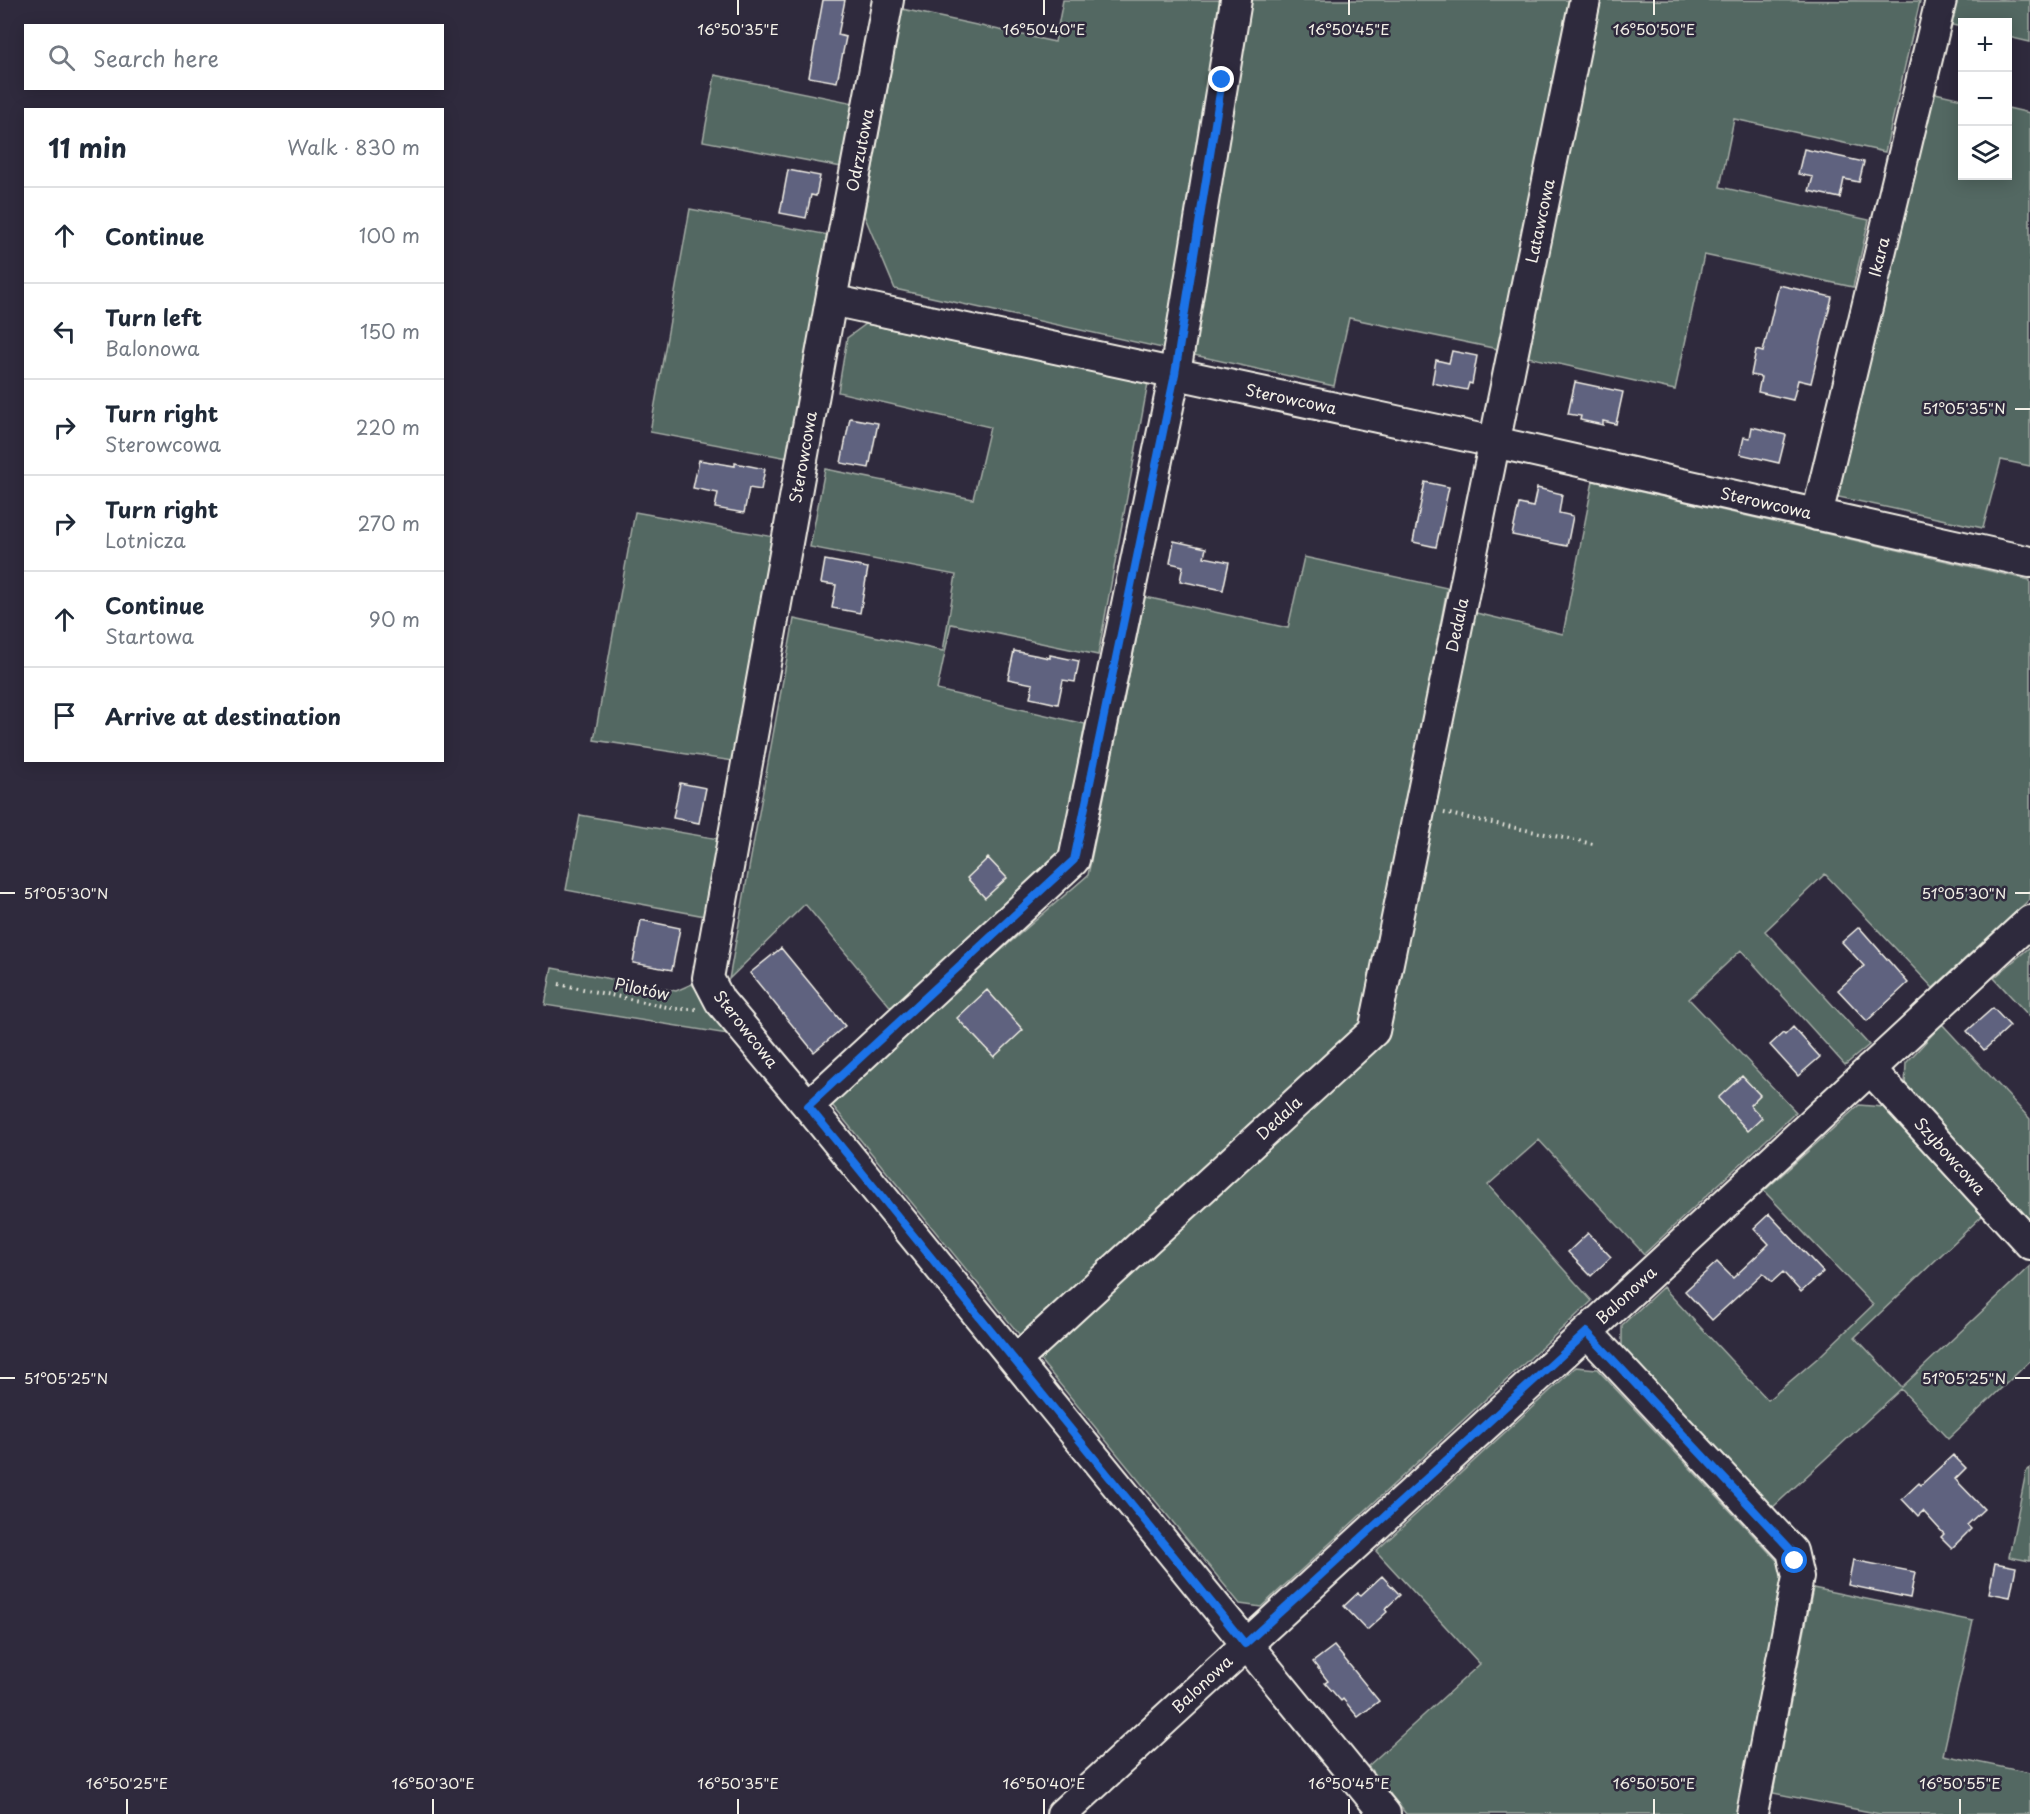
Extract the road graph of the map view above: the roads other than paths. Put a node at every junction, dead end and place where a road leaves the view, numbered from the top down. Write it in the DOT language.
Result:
graph roads {
  1 [pos="888,0"];
  2 [pos="1236,0"];
  3 [pos="1585,0"];
  4 [pos="1941,0"];
  5 [pos="831,300"];
  6 [pos="1175,374"];
  7 [pos="1494,442"];
  8 [pos="1817,515"];
  9 [pos="2030,562"];
  10 [pos="2030,921"];
  11 [pos="1870,1069"];
  12 [pos="808,1106"];
  13 [pos="2030,1244"];
  14 [pos="1587,1332"];
  15 [pos="1016,1360"];
  16 [pos="1245,1644"];
  17 [pos="1062,1814"];
  18 [pos="1384,1814"];
  19 [pos="1752,1814"];
  1 -- 5 [label="street, Odrzutowa"];
  2 -- 6 [label="street"];
  3 -- 7 [label="street, Latawcowa"];
  4 -- 8 [label="street, Ikara"];
  5 -- 6 [label="street, Sterowcowa"];
  5 -- 12 [label="street, Sterowcowa"];
  6 -- 7 [label="street, Sterowcowa"];
  6 -- 12 [label="street"];
  7 -- 8 [label="street, Sterowcowa"];
  7 -- 15 [label="street, Dedala"];
  8 -- 9 [label="street, Sterowcowa"];
  10 -- 11 [label="street, Balonowa"];
  11 -- 13 [label="street, Szybowcowa"];
  11 -- 14 [label="street, Balonowa"];
  12 -- 15 [label="street, Sterowcowa"];
  14 -- 16 [label="street, Balonowa"];
  14 -- 19 [label="street"];
  15 -- 16 [label="street, Sterowcowa"];
  16 -- 17 [label="street, Balonowa"];
  16 -- 18 [label="street, Sterowcowa"];
}
